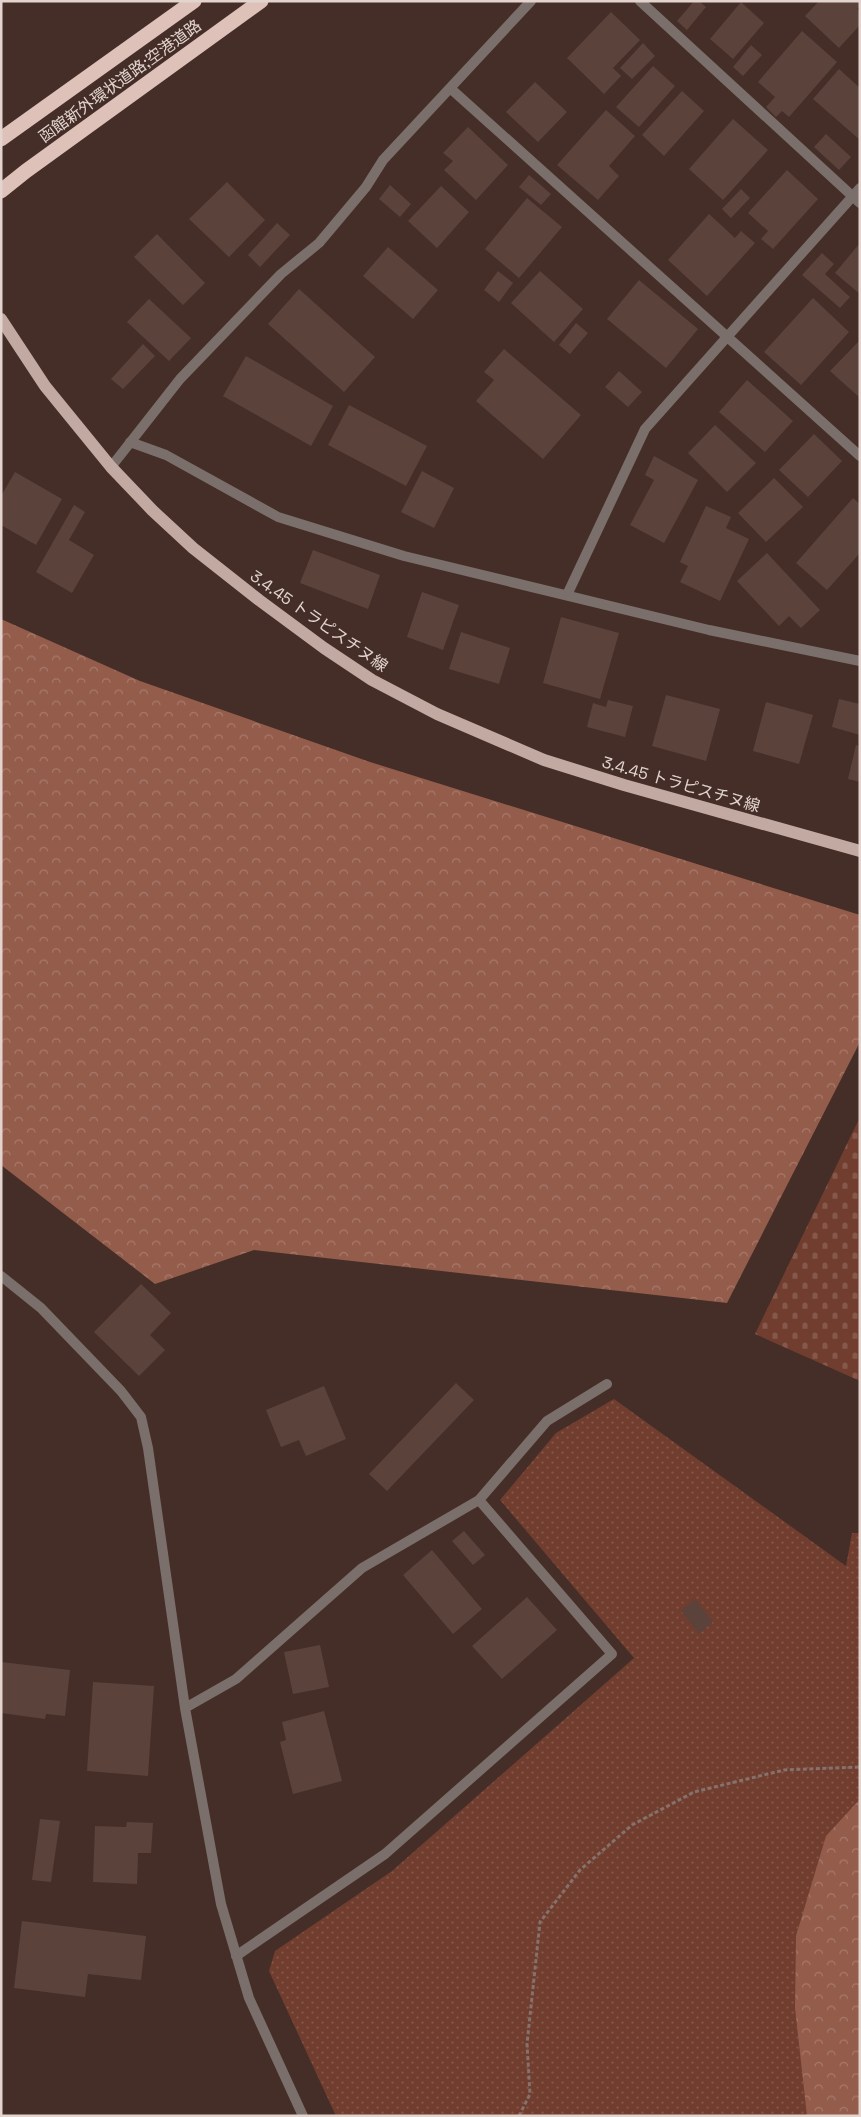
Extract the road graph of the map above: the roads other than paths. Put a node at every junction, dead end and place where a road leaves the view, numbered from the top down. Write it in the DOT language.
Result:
graph roads {
  1 [pos="194,1"];
  2 [pos="261,1"];
  3 [pos="531,1"];
  4 [pos="640,1"];
  5 [pos="450,88"];
  6 [pos="4,137"];
  7 [pos="860,188"];
  8 [pos="1,192"];
  9 [pos="856,200"];
  10 [pos="1,319"];
  11 [pos="727,337"];
  12 [pos="130,442"];
  13 [pos="860,456"];
  14 [pos="111,467"];
  15 [pos="567,595"];
  16 [pos="860,661"];
  17 [pos="860,851"];
  18 [pos="1,1276"];
  19 [pos="608,1384"];
  20 [pos="479,1500"];
  21 [pos="185,1708"];
  22 [pos="236,1956"];
  23 [pos="303,2116"];
  1 -- 6 [label="highway, 函館新外環状道路;空港道路"];
  2 -- 8 [label="highway, 函館新外環状道路;空港道路"];
  3 -- 5 [label="street"];
  4 -- 9 [label="street"];
  5 -- 11 [label="street"];
  5 -- 12 [label="street"];
  7 -- 9 [label="street"];
  9 -- 11 [label="street"];
  10 -- 14 [label="main road, 3.4.45 トラピスチヌ線"];
  11 -- 13 [label="street"];
  11 -- 15 [label="street"];
  12 -- 14 [label="street"];
  12 -- 15 [label="street"];
  14 -- 17 [label="main road, 3.4.45 トラピスチヌ線"];
  15 -- 16 [label="street"];
  18 -- 21 [label="street"];
  19 -- 20 [label="street"];
  20 -- 21 [label="street"];
  20 -- 22 [label="street"];
  21 -- 22 [label="street"];
  22 -- 23 [label="street"];
}
